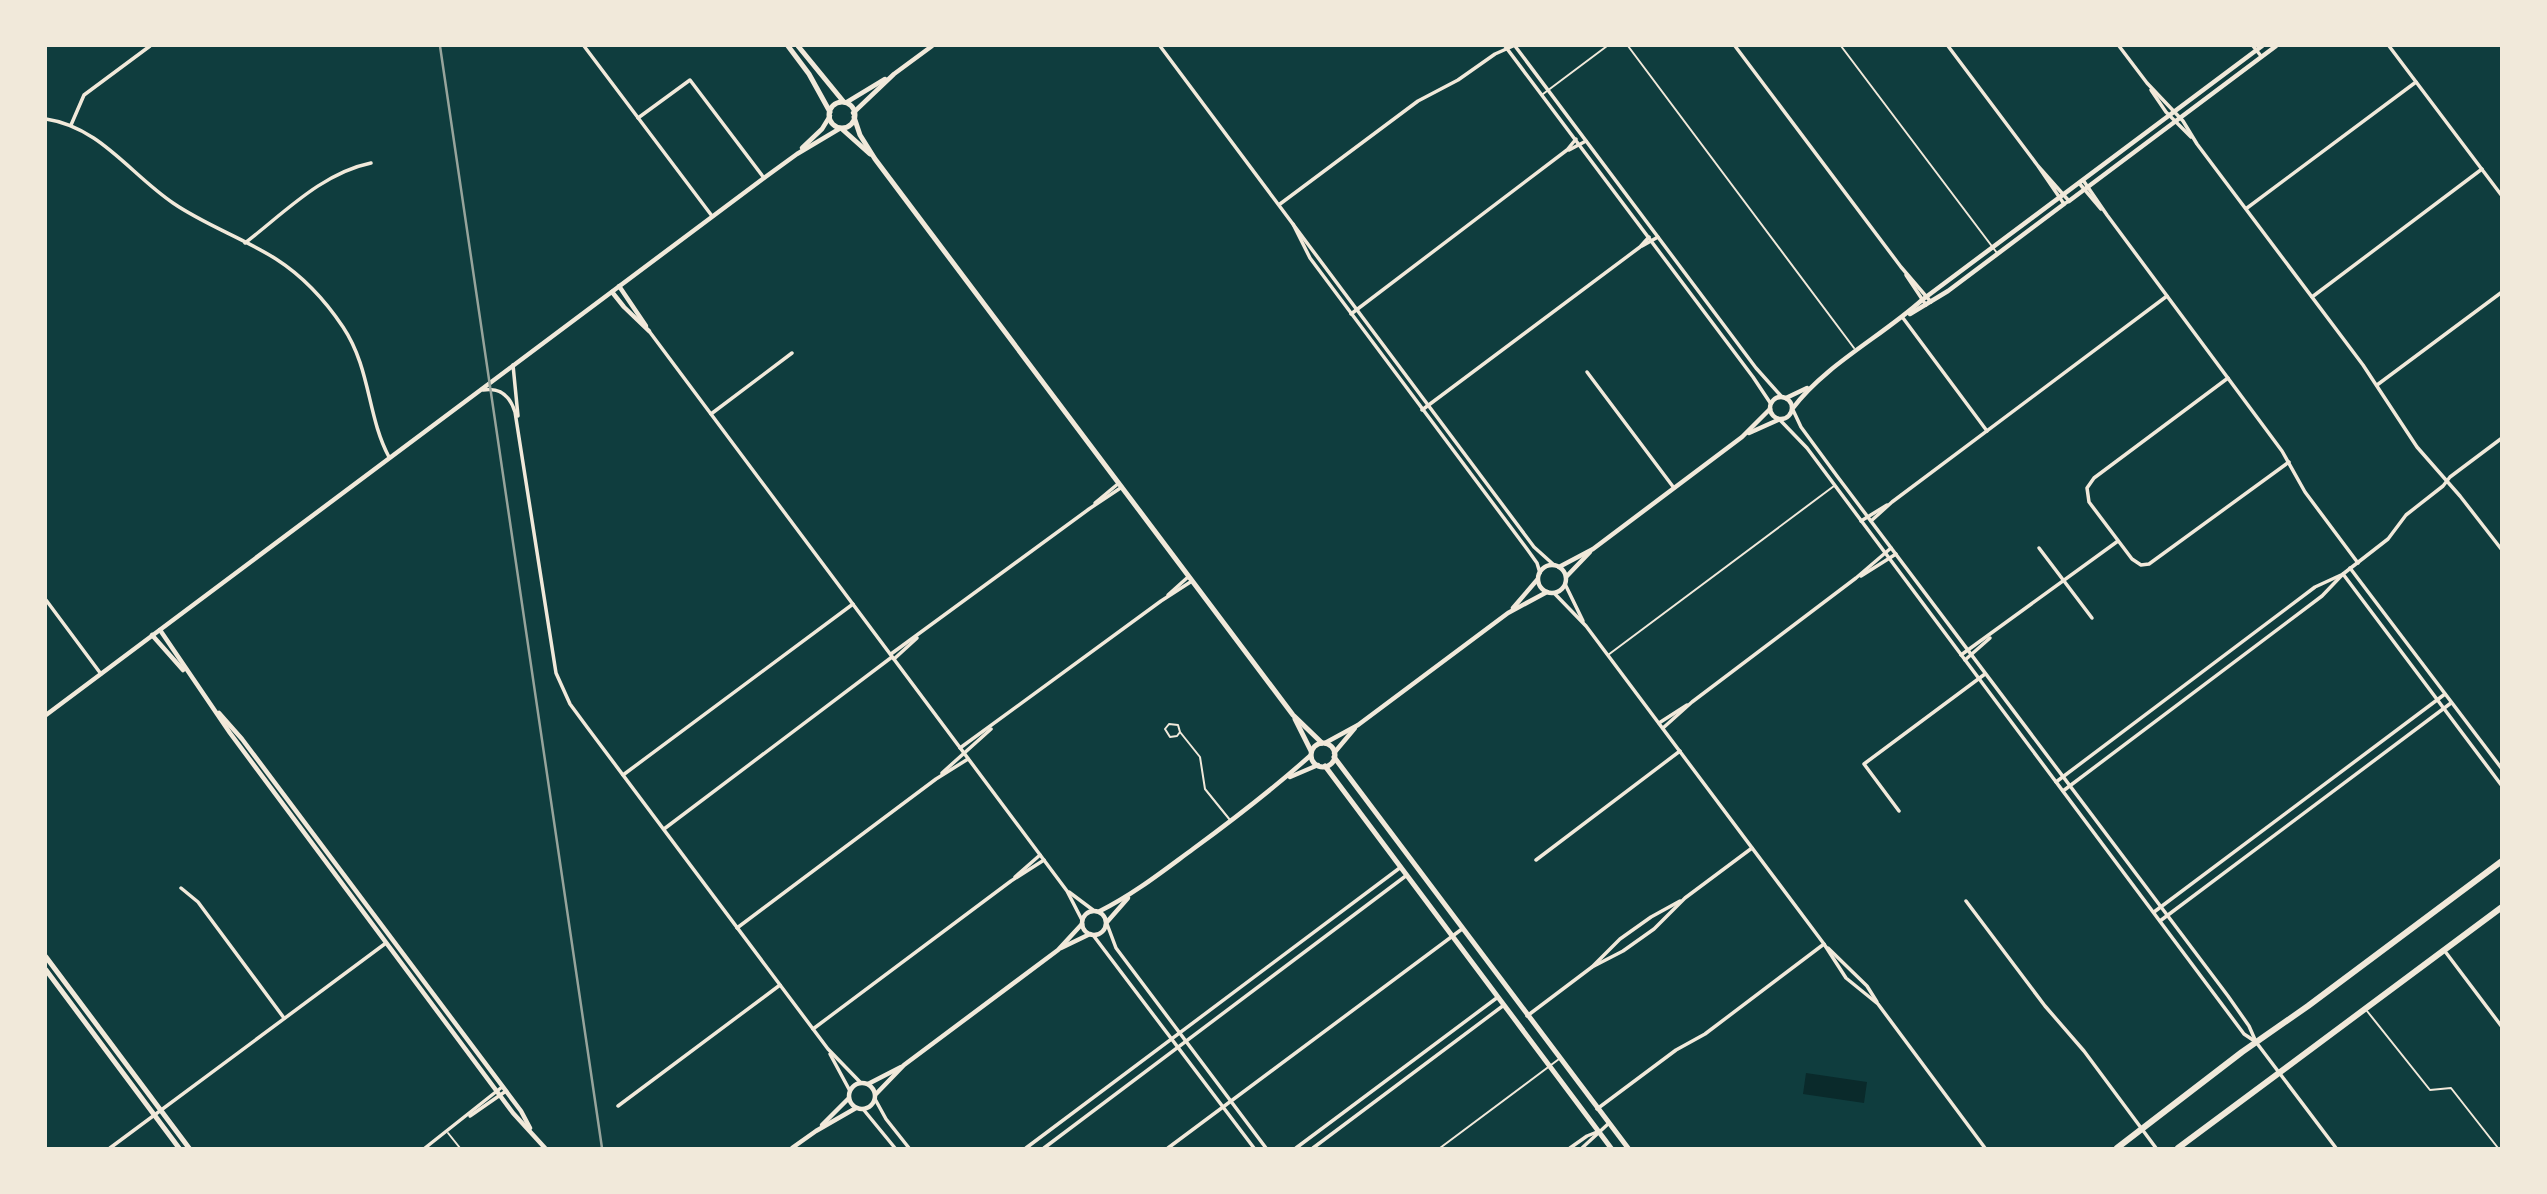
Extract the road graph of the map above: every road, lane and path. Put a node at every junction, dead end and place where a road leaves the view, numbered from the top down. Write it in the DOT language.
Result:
graph roads {
  1 [pos="150,46"];
  2 [pos="584,46"];
  3 [pos="788,46"];
  4 [pos="798,46"];
  5 [pos="932,46"];
  6 [pos="1160,46"];
  7 [pos="1508,46"];
  8 [pos="1607,46"];
  9 [pos="1628,46"];
  10 [pos="1735,46"];
  11 [pos="1841,46"];
  12 [pos="1948,46"];
  13 [pos="2119,46"];
  14 [pos="2276,46"];
  15 [pos="2389,46"];
  16 [pos="2258,47"];
  17 [pos="1494,54"];
  18 [pos="2263,55"];
  19 [pos="894,74"];
  20 [pos="2416,82"];
  21 [pos="1548,90"];
  22 [pos="1542,94"];
  23 [pos="845,102"];
  24 [pos="2172,113"];
  25 [pos="830,114"];
  26 [pos="854,115"];
  27 [pos="638,118"];
  28 [pos="46,119"];
  29 [pos="2178,119"];
  30 [pos="71,125"];
  31 [pos="841,129"];
  32 [pos="1581,135"];
  33 [pos="1576,139"];
  34 [pos="1586,141"];
  35 [pos="1580,146"];
  36 [pos="1567,150"];
  37 [pos="797,154"];
  38 [pos="875,159"];
  39 [pos="372,163"];
  40 [pos="2482,169"];
  41 [pos="764,178"];
  42 [pos="2081,181"];
  43 [pos="2086,188"];
  44 [pos="2061,196"];
  45 [pos="2501,196"];
  46 [pos="2066,203"];
  47 [pos="1280,204"];
  48 [pos="2246,209"];
  49 [pos="712,216"];
  50 [pos="1290,218"];
  51 [pos="1655,233"];
  52 [pos="1649,237"];
  53 [pos="1658,237"];
  54 [pos="1653,242"];
  55 [pos="245,243"];
  56 [pos="1640,247"];
  57 [pos="1993,247"];
  58 [pos="1997,254"];
  59 [pos="619,286"];
  60 [pos="612,292"];
  61 [pos="2501,292"];
  62 [pos="2167,296"];
  63 [pos="2312,297"];
  64 [pos="1926,301"];
  65 [pos="1356,309"];
  66 [pos="1351,314"];
  67 [pos="1903,318"];
  68 [pos="649,331"];
  69 [pos="1857,352"];
  70 [pos="792,353"];
  71 [pos="513,365"];
  72 [pos="1587,372"];
  73 [pos="2228,378"];
  74 [pos="2377,385"];
  75 [pos="1811,386"];
  76 [pos="478,391"];
  77 [pos="1784,398"];
  78 [pos="1428,405"];
  79 [pos="1770,407"];
  80 [pos="1793,409"];
  81 [pos="1422,410"];
  82 [pos="710,414"];
  83 [pos="1779,420"];
  84 [pos="518,422"];
  85 [pos="1987,431"];
  86 [pos="1742,437"];
  87 [pos="2501,438"];
  88 [pos="389,457"];
  89 [pos="2289,462"];
  90 [pos="2447,482"];
  91 [pos="1120,485"];
  92 [pos="1835,486"];
  93 [pos="1674,488"];
  94 [pos="1869,519"];
  95 [pos="1861,521"];
  96 [pos="1865,526"];
  97 [pos="2118,541"];
  98 [pos="1891,548"];
  99 [pos="2039,548"];
  100 [pos="1593,549"];
  101 [pos="2501,550"];
  102 [pos="1885,553"];
  103 [pos="1896,554"];
  104 [pos="1889,559"];
  105 [pos="2358,563"];
  106 [pos="1557,566"];
  107 [pos="2350,568"];
  108 [pos="1540,573"];
  109 [pos="2343,574"];
  110 [pos="1566,577"];
  111 [pos="1856,578"];
  112 [pos="1190,579"];
  113 [pos="1538,579"];
  114 [pos="2064,581"];
  115 [pos="1565,584"];
  116 [pos="1547,592"];
  117 [pos="1554,593"];
  118 [pos="46,600"];
  119 [pos="853,604"];
  120 [pos="1507,614"];
  121 [pos="2092,618"];
  122 [pos="1586,626"];
  123 [pos="160,630"];
  124 [pos="1994,634"];
  125 [pos="152,635"];
  126 [pos="1967,650"];
  127 [pos="1608,655"];
  128 [pos="1961,655"];
  129 [pos="1970,655"];
  130 [pos="892,657"];
  131 [pos="1965,660"];
  132 [pos="101,674"];
  133 [pos="1985,674"];
  134 [pos="191,678"];
  135 [pos="1979,678"];
  136 [pos="2445,694"];
  137 [pos="207,699"];
  138 [pos="2437,701"];
  139 [pos="1692,702"];
  140 [pos="2452,703"];
  141 [pos="2443,709"];
  142 [pos="46,715"];
  143 [pos="1293,715"];
  144 [pos="1659,723"];
  145 [pos="1358,725"];
  146 [pos="1663,728"];
  147 [pos="1180,732"];
  148 [pos="1324,743"];
  149 [pos="962,751"];
  150 [pos="1680,751"];
  151 [pos="1311,753"];
  152 [pos="1334,755"];
  153 [pos="968,759"];
  154 [pos="1321,766"];
  155 [pos="2501,769"];
  156 [pos="623,775"];
  157 [pos="2063,778"];
  158 [pos="936,779"];
  159 [pos="1286,779"];
  160 [pos="2056,782"];
  161 [pos="2069,786"];
  162 [pos="2501,786"];
  163 [pos="2063,791"];
  164 [pos="1899,811"];
  165 [pos="1231,821"];
  166 [pos="664,829"];
  167 [pos="1752,848"];
  168 [pos="1040,855"];
  169 [pos="1044,860"];
  170 [pos="1536,860"];
  171 [pos="2501,861"];
  172 [pos="1414,863"];
  173 [pos="1401,867"];
  174 [pos="1407,875"];
  175 [pos="1011,881"];
  176 [pos="181,888"];
  177 [pos="1067,891"];
  178 [pos="1131,895"];
  179 [pos="1360,898"];
  180 [pos="1685,898"];
  181 [pos="1966,901"];
  182 [pos="1366,906"];
  183 [pos="2501,907"];
  184 [pos="2160,908"];
  185 [pos="1096,911"];
  186 [pos="2154,912"];
  187 [pos="2166,917"];
  188 [pos="1330,921"];
  189 [pos="2160,921"];
  190 [pos="1082,922"];
  191 [pos="1107,923"];
  192 [pos="737,928"];
  193 [pos="1336,929"];
  194 [pos="1462,929"];
  195 [pos="1091,935"];
  196 [pos="1452,936"];
  197 [pos="392,939"];
  198 [pos="386,943"];
  199 [pos="1300,943"];
  200 [pos="1824,944"];
  201 [pos="1058,950"];
  202 [pos="2444,950"];
  203 [pos="1307,951"];
  204 [pos="46,957"];
  205 [pos="1270,965"];
  206 [pos="1592,967"];
  207 [pos="46,970"];
  208 [pos="1277,974"];
  209 [pos="1250,980"];
  210 [pos="780,985"];
  211 [pos="1257,989"];
  212 [pos="1510,994"];
  213 [pos="1229,995"];
  214 [pos="1498,997"];
  215 [pos="1236,1004"];
  216 [pos="1878,1004"];
  217 [pos="1504,1005"];
  218 [pos="2365,1009"];
  219 [pos="1210,1010"];
  220 [pos="1527,1016"];
  221 [pos="284,1018"];
  222 [pos="1216,1019"];
  223 [pos="2501,1027"];
  224 [pos="813,1029"];
  225 [pos="1180,1033"];
  226 [pos="1172,1038"];
  227 [pos="1186,1042"];
  228 [pos="2256,1042"];
  229 [pos="1179,1047"];
  230 [pos="828,1049"];
  231 [pos="1559,1059"];
  232 [pos="1141,1062"];
  233 [pos="904,1065"];
  234 [pos="1550,1065"];
  235 [pos="1148,1071"];
  236 [pos="2279,1073"];
  237 [pos="1120,1078"];
  238 [pos="860,1083"];
  239 [pos="868,1084"];
  240 [pos="1127,1087"];
  241 [pos="504,1089"];
  242 [pos="850,1091"];
  243 [pos="1101,1092"];
  244 [pos="499,1093"];
  245 [pos="875,1096"];
  246 [pos="849,1098"];
  247 [pos="1108,1100"];
  248 [pos="1231,1102"];
  249 [pos="618,1106"];
  250 [pos="1223,1107"];
  251 [pos="856,1108"];
  252 [pos="1080,1108"];
  253 [pos="863,1109"];
  254 [pos="1597,1109"];
  255 [pos="160,1111"];
  256 [pos="154,1115"];
  257 [pos="1087,1116"];
  258 [pos="1060,1123"];
  259 [pos="1608,1124"];
  260 [pos="2142,1130"];
  261 [pos="816,1131"];
  262 [pos="1067,1131"];
  263 [pos="447,1132"];
  264 [pos="1599,1132"];
  265 [pos="534,1135"];
  266 [pos="1041,1137"];
  267 [pos="1046,1147"];
  268 [pos="110,1149"];
  269 [pos="179,1149"];
  270 [pos="189,1149"];
  271 [pos="425,1149"];
  272 [pos="460,1149"];
  273 [pos="545,1149"];
  274 [pos="792,1149"];
  275 [pos="895,1149"];
  276 [pos="908,1149"];
  277 [pos="1026,1149"];
  278 [pos="1168,1149"];
  279 [pos="1254,1149"];
  280 [pos="1266,1149"];
  281 [pos="1296,1149"];
  282 [pos="1313,1149"];
  283 [pos="1440,1149"];
  284 [pos="1570,1149"];
  285 [pos="1582,1149"];
  286 [pos="1611,1149"];
  287 [pos="1628,1149"];
  288 [pos="1985,1149"];
  289 [pos="2118,1149"];
  290 [pos="2156,1149"];
  291 [pos="2178,1149"];
  292 [pos="2336,1149"];
  293 [pos="2498,1149"];
  1 -- 30 [label="street"];
  2 -- 27 [label="street"];
  3 -- 25 [label="main road"];
  4 -- 23 [label="main road"];
  5 -- 19 [label="street"];
  6 -- 47 [label="street"];
  7 -- 17 [label="street"];
  7 -- 17 [label="street"];
  7 -- 21 [label="street"];
  7 -- 22 [label="street"];
  8 -- 21 [label="lane"];
  9 -- 69 [label="lane"];
  10 -- 64 [label="street"];
  11 -- 57 [label="lane"];
  12 -- 44 [label="street"];
  13 -- 24 [label="street"];
  14 -- 18 [label="street"];
  15 -- 20 [label="street"];
  16 -- 18 [label="street"];
  16 -- 24 [label="street"];
  17 -- 47 [label="street"];
  18 -- 29 [label="street"];
  19 -- 23 [label="street"];
  19 -- 26 [label="street"];
  20 -- 40 [label="street"];
  20 -- 48 [label="street"];
  21 -- 22 [label="lane"];
  21 -- 32 [label="street"];
  22 -- 33 [label="street"];
  23 -- 25 [label="main road"];
  23 -- 26 [label="main road"];
  24 -- 29 [label="street"];
  24 -- 42 [label="street"];
  25 -- 31 [label="main road"];
  25 -- 37 [label="street"];
  26 -- 31 [label="main road"];
  26 -- 38 [label="main road"];
  27 -- 41 [label="street"];
  27 -- 49 [label="street"];
  28 -- 30 [label="street"];
  29 -- 43 [label="street"];
  29 -- 48 [label="street"];
  30 -- 55 [label="street"];
  31 -- 37 [label="street"];
  31 -- 38 [label="main road"];
  32 -- 33 [label="street"];
  32 -- 34 [label="street"];
  33 -- 35 [label="street"];
  33 -- 36 [label="street"];
  34 -- 35 [label="street"];
  34 -- 51 [label="street"];
  35 -- 36 [label="street"];
  35 -- 52 [label="street"];
  36 -- 65 [label="street"];
  37 -- 41 [label="street"];
  38 -- 91 [label="main road"];
  39 -- 55 [label="street"];
  40 -- 45 [label="street"];
  40 -- 63 [label="street"];
  41 -- 49 [label="street"];
  42 -- 43 [label="street"];
  42 -- 44 [label="street"];
  43 -- 46 [label="street"];
  43 -- 62 [label="street"];
  44 -- 46 [label="street"];
  44 -- 57 [label="street"];
  46 -- 58 [label="street"];
  47 -- 50 [label="street"];
  48 -- 63 [label="street"];
  49 -- 59 [label="street"];
  50 -- 65 [label="street"];
  50 -- 66 [label="street"];
  51 -- 52 [label="street"];
  51 -- 53 [label="street"];
  52 -- 54 [label="street"];
  52 -- 56 [label="street"];
  53 -- 54 [label="street"];
  53 -- 77 [label="street"];
  54 -- 56 [label="street"];
  54 -- 79 [label="street"];
  55 -- 88 [label="street"];
  56 -- 78 [label="street"];
  57 -- 58 [label="lane"];
  57 -- 64 [label="street"];
  58 -- 64 [label="street"];
  59 -- 60 [label="street"];
  59 -- 68 [label="street"];
  60 -- 68 [label="street"];
  60 -- 71 [label="street"];
  61 -- 74 [label="street"];
  62 -- 73 [label="street"];
  62 -- 85 [label="street"];
  63 -- 74 [label="street"];
  64 -- 67 [label="street"];
  65 -- 66 [label="street"];
  65 -- 78 [label="street"];
  66 -- 81 [label="street"];
  67 -- 69 [label="street"];
  67 -- 85 [label="street"];
  68 -- 82 [label="street"];
  69 -- 75 [label="street"];
  70 -- 82 [label="street"];
  71 -- 76 [label="street"];
  71 -- 84 [label="street"];
  72 -- 93 [label="street"];
  73 -- 89 [label="street"];
  73 -- 97 [label="street"];
  74 -- 90 [label="street"];
  75 -- 77 [label="street"];
  75 -- 80 [label="street"];
  76 -- 84 [label="street"];
  76 -- 88 [label="street"];
  77 -- 79 [label="street"];
  77 -- 80 [label="street"];
  78 -- 81 [label="street"];
  78 -- 106 [label="street"];
  79 -- 83 [label="street"];
  79 -- 86 [label="street"];
  80 -- 83 [label="street"];
  80 -- 94 [label="street"];
  81 -- 108 [label="street"];
  82 -- 119 [label="street"];
  83 -- 86 [label="street"];
  83 -- 92 [label="street"];
  84 -- 156 [label="street"];
  85 -- 94 [label="street"];
  86 -- 93 [label="street"];
  87 -- 90 [label="street"];
  88 -- 123 [label="street"];
  89 -- 97 [label="street"];
  89 -- 105 [label="street"];
  90 -- 101 [label="street"];
  90 -- 105 [label="street"];
  91 -- 112 [label="main road"];
  91 -- 130 [label="street"];
  92 -- 95 [label="street"];
  92 -- 127 [label="lane"];
  93 -- 100 [label="street"];
  94 -- 95 [label="street"];
  94 -- 96 [label="street"];
  94 -- 98 [label="street"];
  95 -- 96 [label="street"];
  96 -- 102 [label="street"];
  97 -- 114 [label="street"];
  98 -- 102 [label="street"];
  98 -- 103 [label="street"];
  99 -- 114 [label="street"];
  100 -- 106 [label="street"];
  100 -- 110 [label="street"];
  102 -- 104 [label="street"];
  102 -- 111 [label="street"];
  103 -- 104 [label="street"];
  103 -- 126 [label="street"];
  104 -- 111 [label="street"];
  104 -- 128 [label="street"];
  105 -- 107 [label="street"];
  106 -- 108 [label="street"];
  106 -- 110 [label="street"];
  107 -- 109 [label="street"];
  107 -- 136 [label="street"];
  108 -- 113 [label="street"];
  109 -- 138 [label="street"];
  109 -- 157 [label="street"];
  109 -- 161 [label="street"];
  110 -- 115 [label="street"];
  111 -- 139 [label="street"];
  112 -- 143 [label="main road"];
  112 -- 149 [label="street"];
  113 -- 116 [label="street"];
  113 -- 120 [label="street"];
  114 -- 121 [label="street"];
  114 -- 124 [label="street"];
  115 -- 117 [label="street"];
  115 -- 122 [label="street"];
  116 -- 117 [label="street"];
  116 -- 120 [label="street"];
  117 -- 122 [label="street"];
  118 -- 132 [label="street"];
  119 -- 130 [label="street"];
  119 -- 156 [label="street"];
  120 -- 145 [label="street"];
  122 -- 127 [label="street"];
  123 -- 125 [label="street"];
  123 -- 134 [label="street"];
  124 -- 126 [label="street"];
  124 -- 129 [label="street"];
  125 -- 132 [label="street"];
  125 -- 134 [label="street"];
  126 -- 128 [label="street"];
  126 -- 129 [label="street"];
  127 -- 144 [label="street"];
  128 -- 131 [label="street"];
  129 -- 131 [label="street"];
  129 -- 133 [label="street"];
  130 -- 149 [label="street"];
  130 -- 166 [label="street"];
  131 -- 135 [label="street"];
  132 -- 142 [label="street"];
  133 -- 135 [label="street"];
  133 -- 157 [label="street"];
  134 -- 137 [label="street"];
  135 -- 160 [label="street"];
  135 -- 164 [label="street"];
  136 -- 138 [label="street"];
  136 -- 140 [label="street"];
  137 -- 197 [label="street"];
  137 -- 198 [label="street"];
  138 -- 141 [label="street"];
  138 -- 184 [label="street"];
  139 -- 144 [label="street"];
  139 -- 146 [label="street"];
  140 -- 141 [label="street"];
  140 -- 155 [label="street"];
  141 -- 162 [label="street"];
  141 -- 187 [label="street"];
  143 -- 148 [label="main road"];
  143 -- 151 [label="main road"];
  144 -- 146 [label="street"];
  145 -- 148 [label="street"];
  145 -- 152 [label="street"];
  146 -- 150 [label="street"];
  147 -- 147 [label="lane"];
  147 -- 165 [label="lane"];
  148 -- 151 [label="main road"];
  148 -- 152 [label="main road"];
  149 -- 153 [label="street"];
  149 -- 158 [label="street"];
  150 -- 167 [label="street"];
  150 -- 170 [label="street"];
  151 -- 154 [label="main road"];
  151 -- 159 [label="street"];
  152 -- 154 [label="main road"];
  152 -- 172 [label="main road"];
  153 -- 158 [label="street"];
  153 -- 168 [label="street"];
  154 -- 159 [label="street"];
  154 -- 173 [label="main road"];
  156 -- 166 [label="street"];
  157 -- 160 [label="street"];
  157 -- 161 [label="street"];
  158 -- 192 [label="street"];
  159 -- 165 [label="street"];
  160 -- 163 [label="street"];
  161 -- 163 [label="street"];
  161 -- 184 [label="street"];
  163 -- 186 [label="street"];
  165 -- 178 [label="street"];
  166 -- 192 [label="street"];
  167 -- 180 [label="street"];
  167 -- 200 [label="street"];
  168 -- 169 [label="street"];
  168 -- 175 [label="street"];
  169 -- 175 [label="street"];
  169 -- 177 [label="street"];
  171 -- 228 [label="highway"];
  172 -- 173 [label="main road"];
  172 -- 174 [label="main road"];
  172 -- 194 [label="main road"];
  173 -- 174 [label="main road"];
  173 -- 179 [label="street"];
  174 -- 182 [label="street"];
  174 -- 196 [label="main road"];
  175 -- 224 [label="street"];
  176 -- 221 [label="street"];
  177 -- 185 [label="street"];
  177 -- 190 [label="street"];
  178 -- 185 [label="street"];
  178 -- 191 [label="street"];
  179 -- 182 [label="street"];
  179 -- 188 [label="street"];
  180 -- 206 [label="street"];
  180 -- 206 [label="street"];
  181 -- 260 [label="street"];
  182 -- 193 [label="street"];
  183 -- 202 [label="highway"];
  184 -- 186 [label="street"];
  184 -- 187 [label="street"];
  185 -- 190 [label="street"];
  185 -- 191 [label="street"];
  186 -- 189 [label="street"];
  187 -- 189 [label="street"];
  187 -- 228 [label="street"];
  188 -- 193 [label="street"];
  188 -- 199 [label="street"];
  189 -- 228 [label="street"];
  190 -- 195 [label="street"];
  190 -- 201 [label="street"];
  191 -- 195 [label="street"];
  191 -- 225 [label="street"];
  192 -- 210 [label="street"];
  193 -- 203 [label="street"];
  194 -- 196 [label="street"];
  194 -- 212 [label="main road"];
  195 -- 201 [label="street"];
  195 -- 226 [label="street"];
  196 -- 214 [label="main road"];
  196 -- 248 [label="street"];
  197 -- 198 [label="street"];
  197 -- 241 [label="street"];
  198 -- 221 [label="street"];
  198 -- 244 [label="street"];
  199 -- 203 [label="street"];
  199 -- 205 [label="street"];
  200 -- 216 [label="street"];
  200 -- 216 [label="street"];
  200 -- 254 [label="street"];
  201 -- 233 [label="street"];
  202 -- 218 [label="highway"];
  202 -- 223 [label="street"];
  203 -- 208 [label="street"];
  204 -- 255 [label="main road"];
  205 -- 208 [label="street"];
  205 -- 209 [label="street"];
  206 -- 220 [label="street"];
  207 -- 256 [label="main road"];
  208 -- 211 [label="street"];
  209 -- 211 [label="street"];
  209 -- 213 [label="street"];
  210 -- 224 [label="street"];
  210 -- 249 [label="street"];
  211 -- 215 [label="street"];
  212 -- 214 [label="main road"];
  212 -- 217 [label="main road"];
  212 -- 220 [label="main road"];
  213 -- 215 [label="street"];
  213 -- 219 [label="street"];
  214 -- 217 [label="main road"];
  214 -- 281 [label="street"];
  215 -- 222 [label="street"];
  216 -- 288 [label="street"];
  217 -- 234 [label="main road"];
  217 -- 282 [label="street"];
  218 -- 236 [label="highway"];
  218 -- 293 [label="lane"];
  219 -- 222 [label="street"];
  219 -- 225 [label="street"];
  220 -- 231 [label="main road"];
  221 -- 255 [label="street"];
  222 -- 227 [label="street"];
  224 -- 230 [label="street"];
  225 -- 226 [label="street"];
  225 -- 227 [label="street"];
  226 -- 229 [label="street"];
  226 -- 232 [label="street"];
  227 -- 229 [label="street"];
  227 -- 248 [label="street"];
  228 -- 236 [label="street"];
  228 -- 260 [label="highway"];
  229 -- 235 [label="street"];
  229 -- 250 [label="street"];
  230 -- 238 [label="street"];
  230 -- 242 [label="street"];
  231 -- 234 [label="lane"];
  231 -- 254 [label="main road"];
  232 -- 235 [label="street"];
  232 -- 237 [label="street"];
  233 -- 239 [label="street"];
  233 -- 245 [label="street"];
  234 -- 264 [label="main road"];
  234 -- 283 [label="lane"];
  235 -- 240 [label="street"];
  236 -- 291 [label="highway"];
  236 -- 292 [label="street"];
  237 -- 240 [label="street"];
  237 -- 243 [label="street"];
  238 -- 239 [label="street"];
  238 -- 242 [label="street"];
  239 -- 245 [label="street"];
  240 -- 247 [label="street"];
  241 -- 244 [label="street"];
  241 -- 265 [label="street"];
  242 -- 246 [label="street"];
  243 -- 247 [label="street"];
  243 -- 252 [label="street"];
  244 -- 263 [label="street"];
  244 -- 265 [label="street"];
  245 -- 253 [label="street"];
  245 -- 276 [label="street"];
  246 -- 251 [label="street"];
  246 -- 261 [label="street"];
  247 -- 257 [label="street"];
  248 -- 250 [label="street"];
  248 -- 280 [label="street"];
  250 -- 278 [label="street"];
  250 -- 279 [label="street"];
  251 -- 253 [label="street"];
  251 -- 261 [label="street"];
  252 -- 257 [label="street"];
  252 -- 258 [label="street"];
  253 -- 275 [label="street"];
  254 -- 259 [label="main road"];
  255 -- 256 [label="street"];
  255 -- 270 [label="main road"];
  256 -- 268 [label="street"];
  256 -- 269 [label="main road"];
  257 -- 262 [label="street"];
  258 -- 262 [label="street"];
  258 -- 266 [label="street"];
  259 -- 264 [label="street"];
  259 -- 287 [label="main road"];
  260 -- 289 [label="highway"];
  260 -- 290 [label="street"];
  261 -- 274 [label="street"];
  262 -- 267 [label="street"];
  263 -- 271 [label="street"];
  263 -- 272 [label="lane"];
  264 -- 284 [label="street"];
  264 -- 285 [label="street"];
  264 -- 286 [label="main road"];
  265 -- 273 [label="street"];
  266 -- 267 [label="street"];
  266 -- 277 [label="street"];
}
